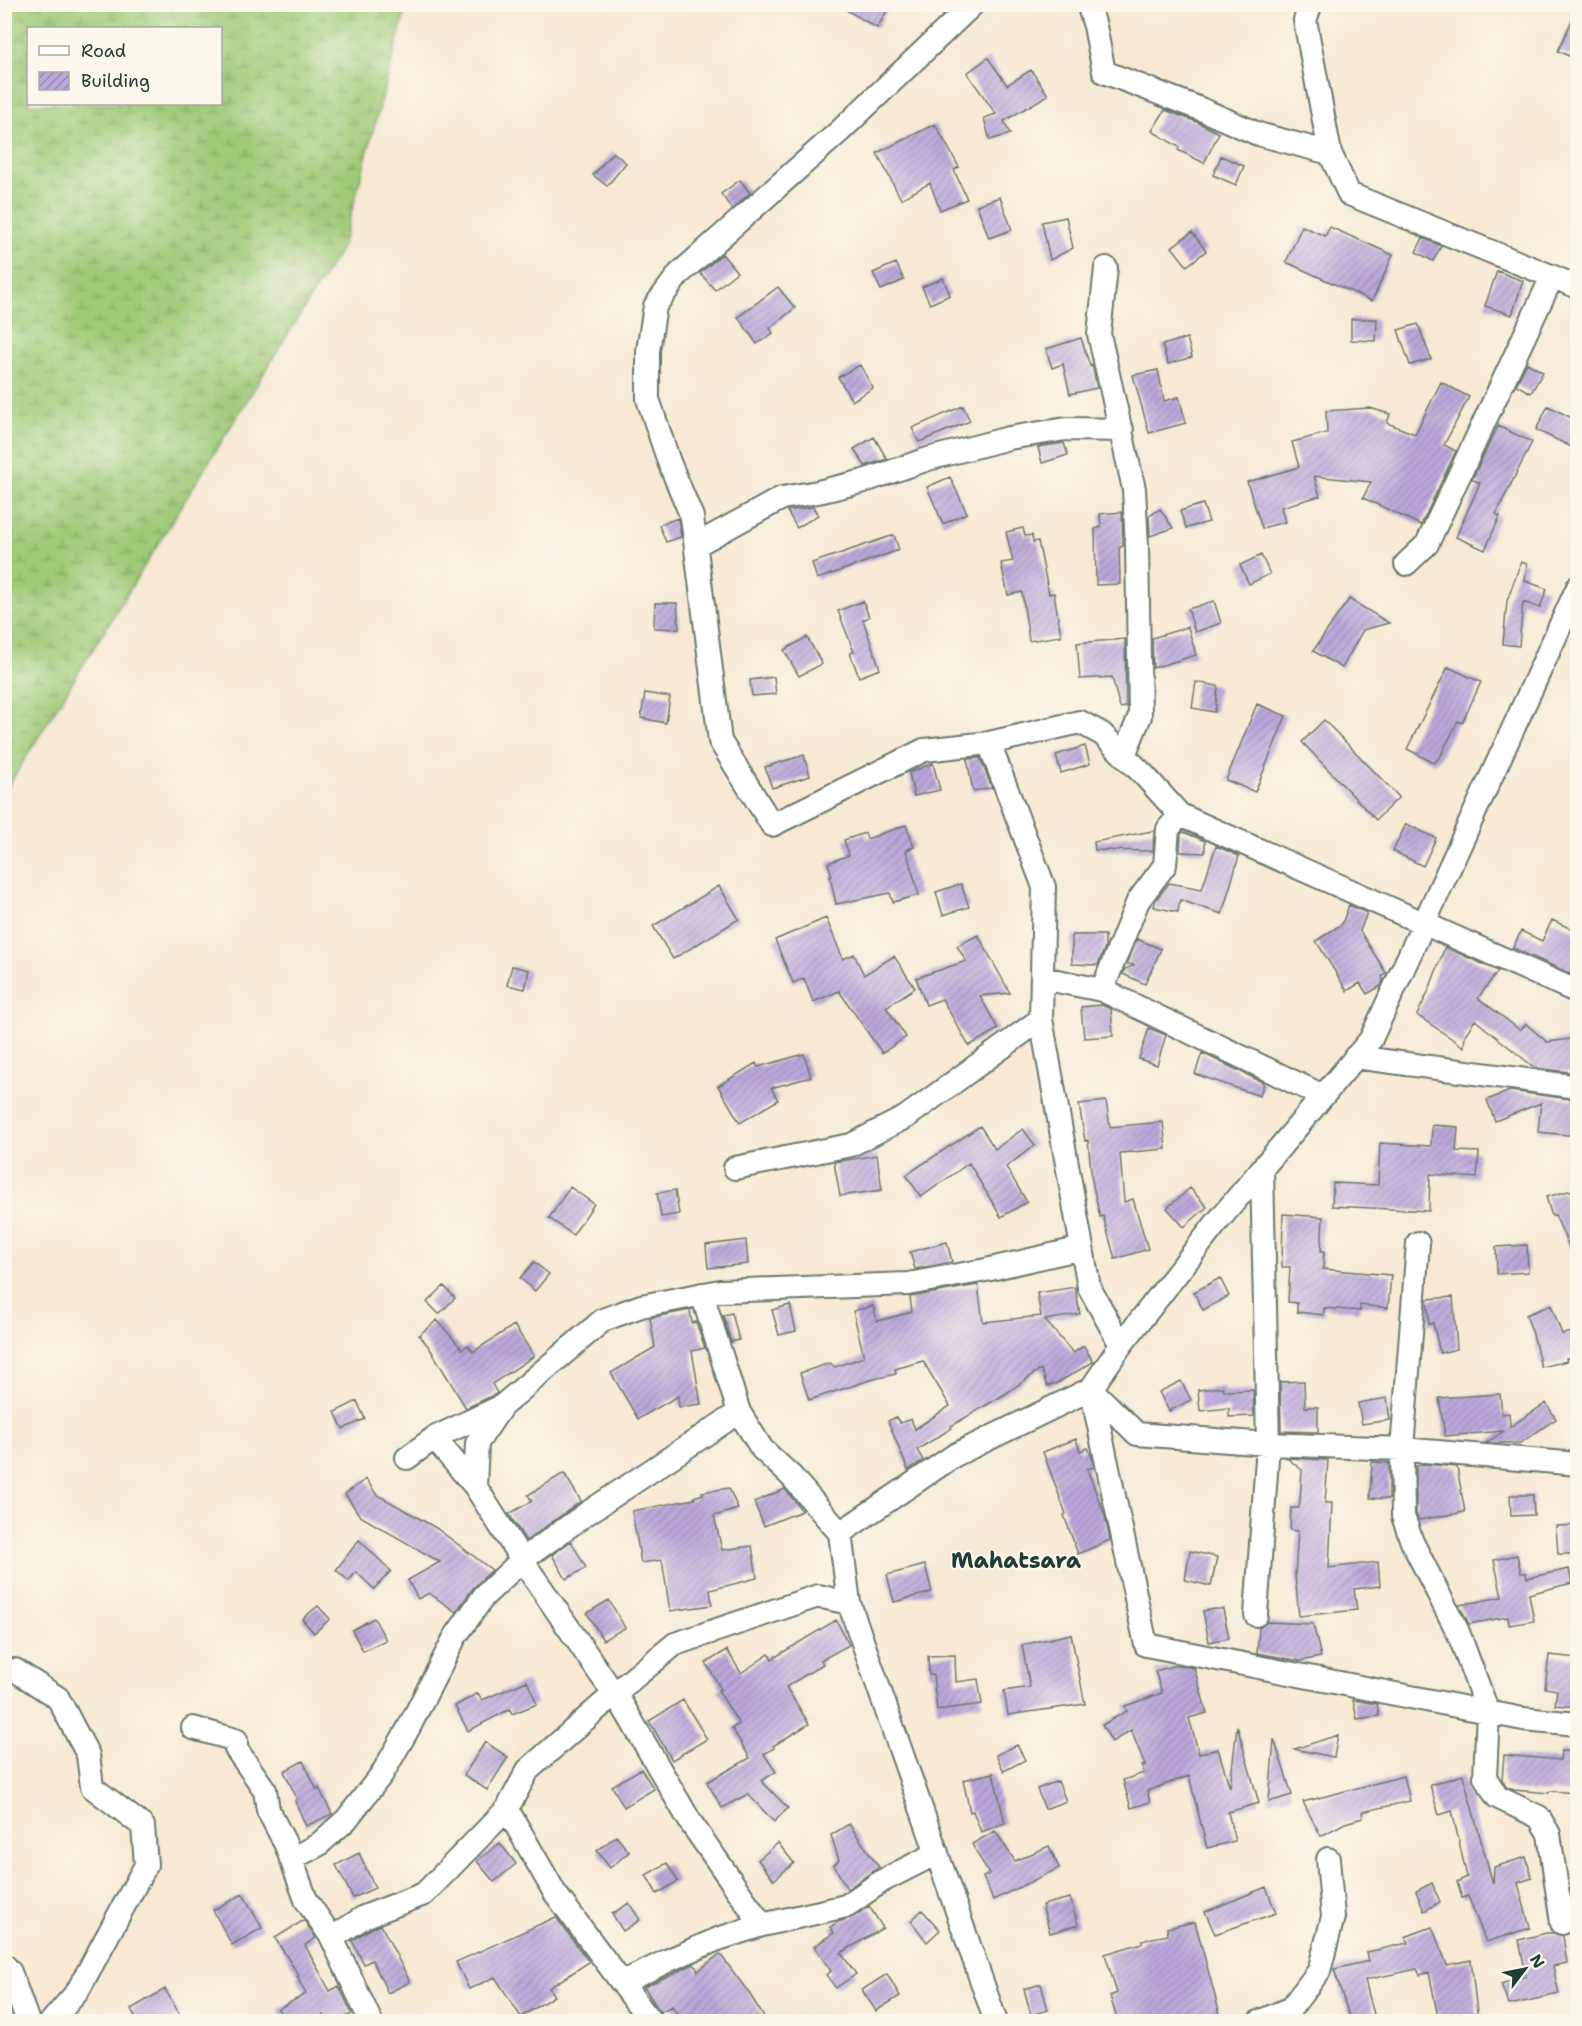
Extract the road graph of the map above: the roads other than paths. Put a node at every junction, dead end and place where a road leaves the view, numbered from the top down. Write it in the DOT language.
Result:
graph roads {
  1 [pos="973,4"];
  2 [pos="1088,4"];
  3 [pos="1311,4"];
  4 [pos="1330,153"];
  5 [pos="1106,268"];
  6 [pos="1552,277"];
  7 [pos="1578,287"];
  8 [pos="1122,430"];
  9 [pos="696,545"];
  10 [pos="1406,564"];
  11 [pos="1578,587"];
  12 [pos="989,742"];
  13 [pos="1124,755"];
  14 [pos="1180,815"];
  15 [pos="1425,922"];
  16 [pos="1042,978"];
  17 [pos="1576,988"];
  18 [pos="1102,990"];
  19 [pos="1041,1019"];
  20 [pos="1355,1057"];
  21 [pos="1578,1087"];
  22 [pos="1323,1096"];
  23 [pos="735,1168"];
  24 [pos="1262,1168"];
  25 [pos="1418,1244"];
  26 [pos="1082,1248"];
  27 [pos="702,1294"];
  28 [pos="1121,1345"];
  29 [pos="1091,1389"];
  30 [pos="502,1406"];
  31 [pos="739,1412"];
  32 [pos="434,1438"];
  33 [pos="1268,1444"];
  34 [pos="1402,1449"];
  35 [pos="407,1458"];
  36 [pos="1578,1464"];
  37 [pos="475,1486"];
  38 [pos="840,1533"];
  39 [pos="522,1560"];
  40 [pos="849,1603"];
  41 [pos="1256,1615"];
  42 [pos="15,1670"];
  43 [pos="614,1694"];
  44 [pos="1488,1712"];
  45 [pos="1578,1724"];
  46 [pos="194,1728"];
  47 [pos="507,1809"];
  48 [pos="937,1853"];
  49 [pos="291,1859"];
  50 [pos="1328,1859"];
  51 [pos="1562,1923"];
  52 [pos="762,1925"];
  53 [pos="332,1938"];
  54 [pos="4,1965"];
  55 [pos="622,1983"];
  56 [pos="28,2022"];
  57 [pos="51,2022"];
  58 [pos="371,2022"];
  59 [pos="651,2022"];
  60 [pos="996,2022"];
  61 [pos="1259,2022"];
  1 -- 9 [label="street"];
  2 -- 4 [label="street"];
  3 -- 4 [label="street"];
  4 -- 6 [label="street"];
  5 -- 8 [label="street"];
  6 -- 7 [label="street"];
  6 -- 10 [label="street"];
  8 -- 9 [label="street"];
  8 -- 13 [label="street"];
  9 -- 12 [label="street"];
  11 -- 15 [label="street"];
  12 -- 13 [label="street"];
  12 -- 16 [label="street"];
  13 -- 14 [label="street"];
  14 -- 15 [label="street"];
  14 -- 18 [label="street"];
  15 -- 17 [label="street"];
  15 -- 20 [label="street"];
  16 -- 18 [label="street"];
  16 -- 19 [label="street"];
  18 -- 22 [label="street"];
  19 -- 23 [label="street"];
  19 -- 26 [label="street"];
  20 -- 21 [label="street"];
  20 -- 22 [label="street"];
  22 -- 24 [label="street"];
  24 -- 28 [label="street"];
  24 -- 33 [label="street"];
  25 -- 34 [label="street"];
  26 -- 27 [label="street"];
  26 -- 28 [label="street"];
  27 -- 30 [label="street"];
  27 -- 31 [label="street"];
  28 -- 29 [label="street"];
  29 -- 33 [label="street"];
  29 -- 38 [label="street"];
  29 -- 44 [label="street"];
  30 -- 32 [label="street"];
  30 -- 37 [label="street"];
  31 -- 38 [label="street"];
  31 -- 39 [label="street"];
  32 -- 35 [label="street"];
  32 -- 37 [label="street"];
  33 -- 34 [label="street"];
  33 -- 41 [label="street"];
  34 -- 36 [label="street"];
  34 -- 44 [label="street"];
  37 -- 39 [label="street"];
  38 -- 40 [label="street"];
  39 -- 43 [label="street"];
  39 -- 49 [label="street"];
  40 -- 43 [label="street"];
  40 -- 48 [label="street"];
  42 -- 57 [label="street"];
  43 -- 47 [label="street"];
  43 -- 52 [label="street"];
  44 -- 45 [label="street"];
  44 -- 51 [label="street"];
  46 -- 49 [label="street"];
  47 -- 53 [label="street"];
  47 -- 55 [label="street"];
  48 -- 52 [label="street"];
  48 -- 60 [label="street"];
  49 -- 53 [label="street"];
  50 -- 61 [label="street"];
  52 -- 55 [label="street"];
  53 -- 58 [label="street"];
  54 -- 56 [label="street"];
  55 -- 59 [label="street"];
}
